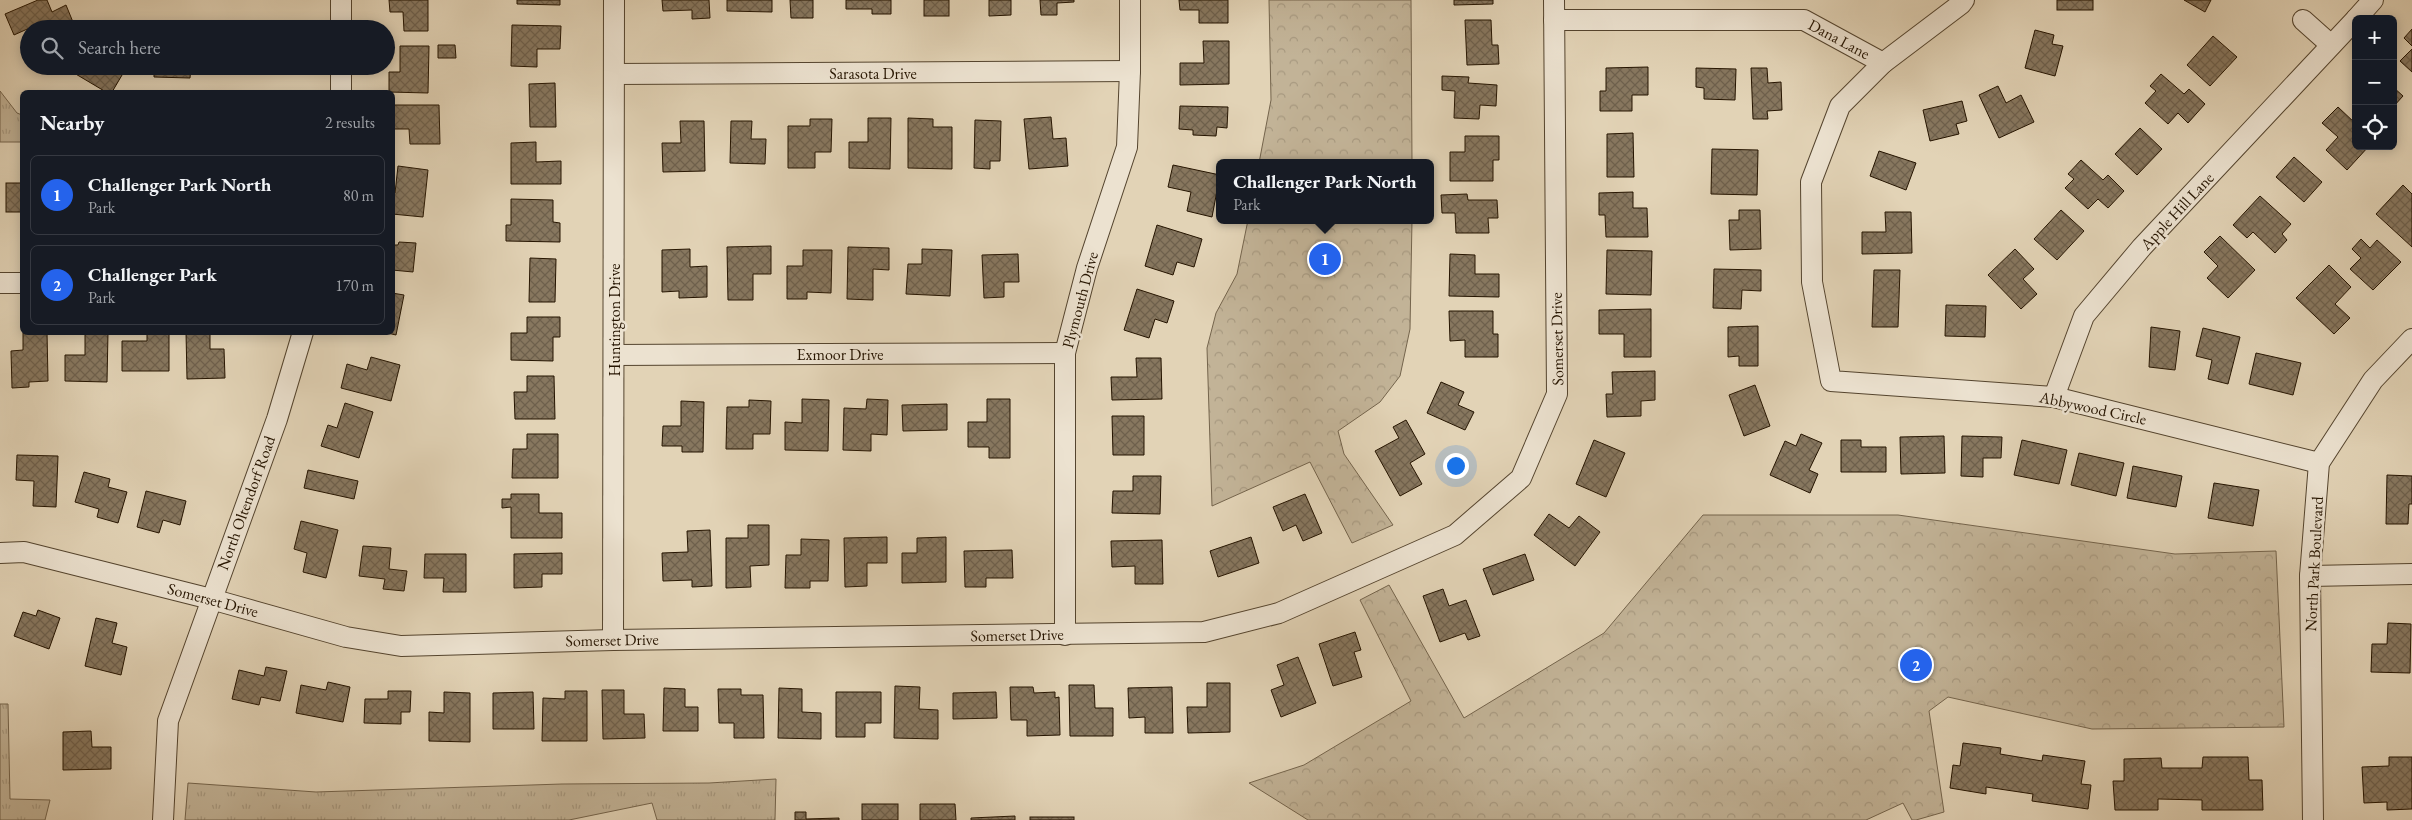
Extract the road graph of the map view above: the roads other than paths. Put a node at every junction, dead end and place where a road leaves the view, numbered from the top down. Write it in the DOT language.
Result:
graph roads {
  1 [pos="341,0"];
  2 [pos="614,0"];
  3 [pos="1130,0"];
  4 [pos="1964,0"];
  5 [pos="2373,0"];
  6 [pos="1554,10"];
  7 [pos="2360,15"];
  8 [pos="341,20"];
  9 [pos="2303,20"];
  10 [pos="2352,23"];
  11 [pos="2331,45"];
  12 [pos="1882,62"];
  13 [pos="1130,71"];
  14 [pos="615,74"];
  15 [pos="341,75"];
  16 [pos="341,90"];
  17 [pos="0,283"];
  18 [pos="20,283"];
  19 [pos="302,335"];
  20 [pos="2412,338"];
  21 [pos="1065,353"];
  22 [pos="614,355"];
  23 [pos="2054,397"];
  24 [pos="2320,464"];
  25 [pos="0,553"];
  26 [pos="2412,574"];
  27 [pos="2310,576"];
  28 [pos="210,599"];
  29 [pos="1065,634"];
  30 [pos="613,640"];
  31 [pos="164,820"];
  32 [pos="2313,820"];
  1 -- 8 [label="street"];
  2 -- 14 [label="street, Huntington Drive"];
  3 -- 13 [label="street, Plymouth Drive"];
  4 -- 12 [label="street"];
  5 -- 7 [label="street, Apple Hill Lane"];
  6 -- 12 [label="street, Dana Lane"];
  6 -- 29 [label="street, Somerset Drive"];
  9 -- 11 [label="street"];
  10 -- 11 [label="street, Apple Hill Lane"];
  11 -- 23 [label="street, Apple Hill Lane"];
  12 -- 23 [label="street, Abbywood Circle"];
  13 -- 14 [label="street, Sarasota Drive"];
  13 -- 21 [label="street, Plymouth Drive"];
  14 -- 22 [label="street, Huntington Drive"];
  15 -- 16 [label="street"];
  17 -- 18 [label="street"];
  19 -- 28 [label="street, North Oltendorf Road"];
  20 -- 24 [label="street, North Park Boulevard"];
  21 -- 22 [label="street, Exmoor Drive"];
  21 -- 29 [label="street, Plymouth Drive"];
  22 -- 30 [label="street, Huntington Drive"];
  23 -- 24 [label="street, Abbywood Circle"];
  24 -- 27 [label="street, North Park Boulevard"];
  25 -- 28 [label="street, Somerset Drive"];
  26 -- 27 [label="street"];
  27 -- 32 [label="street, North Park Boulevard"];
  28 -- 30 [label="street, Somerset Drive"];
  28 -- 31 [label="street, North Oltendorf Road"];
  29 -- 30 [label="street, Somerset Drive"];
}
